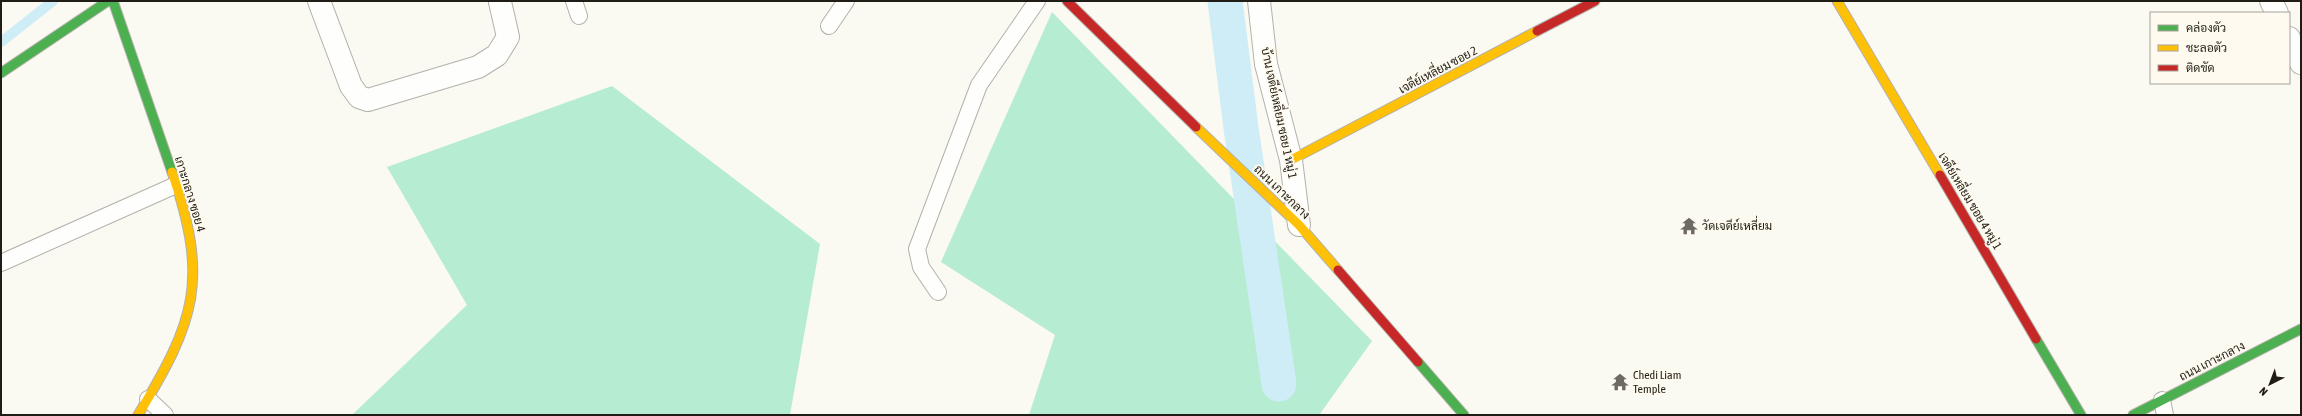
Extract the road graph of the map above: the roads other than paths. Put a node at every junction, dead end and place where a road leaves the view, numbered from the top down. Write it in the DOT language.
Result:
graph roads {
  1 [pos="108,1"];
  2 [pos="113,1"];
  3 [pos="319,1"];
  4 [pos="574,1"];
  5 [pos="846,1"];
  6 [pos="1037,1"];
  7 [pos="1068,1"];
  8 [pos="1259,1"];
  9 [pos="1595,1"];
  10 [pos="1837,1"];
  11 [pos="2271,1"];
  12 [pos="500,2"];
  13 [pos="2276,12"];
  14 [pos="579,16"];
  15 [pos="830,26"];
  16 [pos="2290,40"];
  17 [pos="2301,63"];
  18 [pos="1,73"];
  19 [pos="1291,160"];
  20 [pos="176,185"];
  21 [pos="1299,225"];
  22 [pos="1,263"];
  23 [pos="938,292"];
  24 [pos="2301,329"];
  25 [pos="148,398"];
  26 [pos="2164,408"];
  27 [pos="138,415"];
  28 [pos="165,415"];
  29 [pos="1464,415"];
  30 [pos="2081,415"];
  31 [pos="2134,415"];
  1 -- 18 [label="street"];
  2 -- 20 [label="street, เกาะกลาง ซอย 4"];
  3 -- 12 [label="street"];
  4 -- 14 [label="lane"];
  5 -- 15 [label="lane"];
  6 -- 23 [label="lane"];
  7 -- 21 [label="street, ถนน เกาะกลาง"];
  8 -- 19 [label="street, บ้าน เจดีย์เหลี่ยม ซอย 1 หมู่ 1"];
  9 -- 19 [label="street, เจดีย์เหลี่ยม ซอย 2"];
  10 -- 30 [label="street, เจดีย์เหลี่ยม ซอย 4 หมู่ 1"];
  11 -- 13 [label="street"];
  16 -- 17 [label="street"];
  19 -- 21 [label="street, บ้าน เจดีย์เหลี่ยม ซอย 1 หมู่ 1"];
  20 -- 22 [label="lane"];
  20 -- 25 [label="street, เกาะกลาง ซอย 4"];
  21 -- 29 [label="street, ถนน เกาะกลาง"];
  24 -- 26 [label="street, ถนน เกาะกลาง"];
  25 -- 27 [label="street, เกาะกลาง ซอย 4"];
  25 -- 28 [label="lane"];
  26 -- 31 [label="street, ถนน เกาะกลาง"];
}
